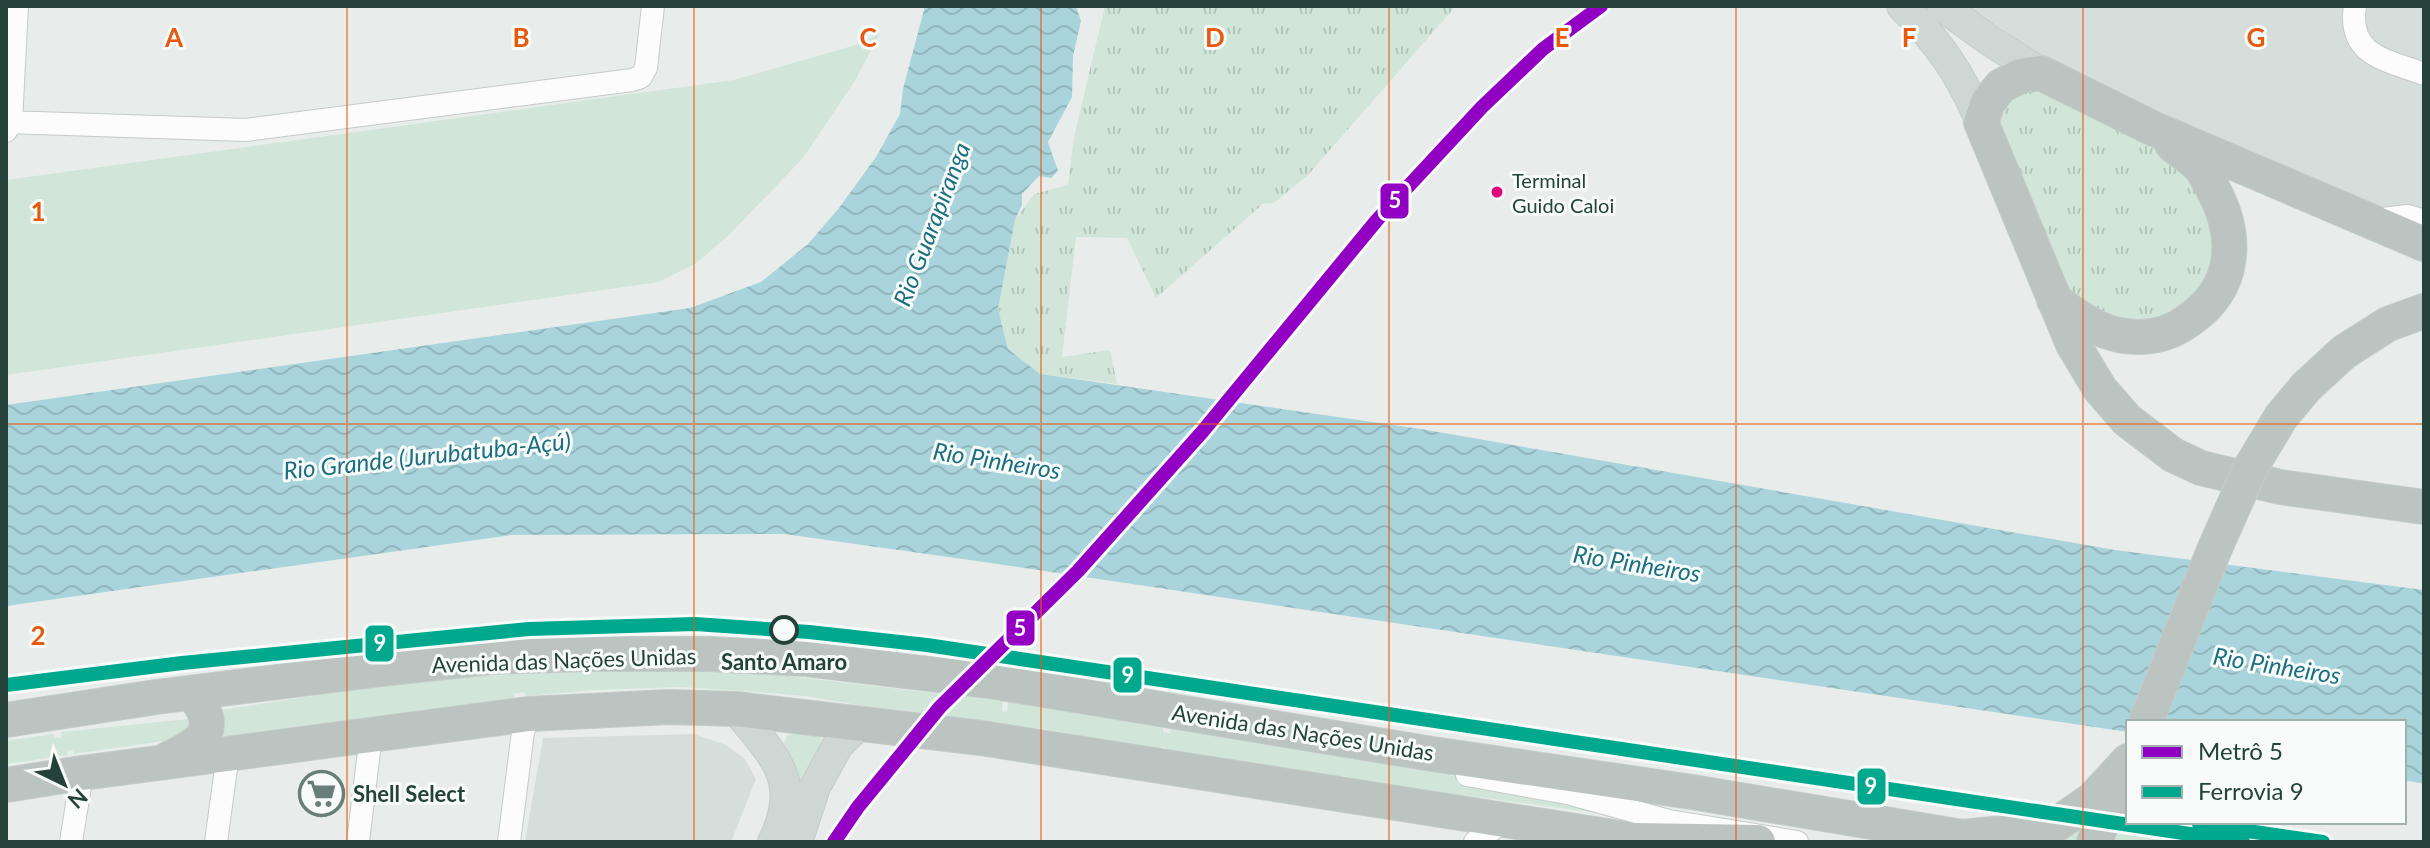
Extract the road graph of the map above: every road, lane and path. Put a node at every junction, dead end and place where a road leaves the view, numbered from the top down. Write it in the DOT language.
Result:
graph roads {
  1 [pos="17,6"];
  2 [pos="653,6"];
  3 [pos="1902,6"];
  4 [pos="1942,6"];
  5 [pos="2355,6"];
  6 [pos="10,67"];
  7 [pos="2041,73"];
  8 [pos="2424,74"];
  9 [pos="1981,122"];
  10 [pos="8,125"];
  11 [pos="2152,128"];
  12 [pos="2369,221"];
  13 [pos="2424,221"];
  14 [pos="2424,244"];
  15 [pos="2054,300"];
  16 [pos="2424,311"];
  17 [pos="2424,330"];
  18 [pos="2344,352"];
  19 [pos="2424,507"];
  20 [pos="198,700"];
  21 [pos="736,709"];
  22 [pos="529,714"];
  23 [pos="6,720"];
  24 [pos="2147,720"];
  25 [pos="861,723"];
  26 [pos="6,733"];
  27 [pos="371,735"];
  28 [pos="228,754"];
  29 [pos="163,762"];
  30 [pos="2126,766"];
  31 [pos="2126,769"];
  32 [pos="82,773"];
  33 [pos="6,785"];
  34 [pos="1504,821"];
  35 [pos="1640,841"];
  36 [pos="71,842"];
  37 [pos="216,842"];
  38 [pos="358,842"];
  39 [pos="509,842"];
  40 [pos="773,842"];
  41 [pos="797,842"];
  42 [pos="1475,842"];
  43 [pos="1758,842"];
  44 [pos="1797,842"];
  45 [pos="2094,842"];
  1 -- 6 [label="street"];
  2 -- 10 [label="street"];
  3 -- 9 [label="main road"];
  4 -- 7 [label="main road"];
  5 -- 8 [label="street"];
  6 -- 10 [label="street"];
  7 -- 9 [label="highway"];
  7 -- 11 [label="highway"];
  9 -- 15 [label="highway"];
  11 -- 12 [label="highway"];
  11 -- 15 [label="highway"];
  12 -- 13 [label="street"];
  12 -- 14 [label="highway"];
  15 -- 19 [label="highway"];
  16 -- 18 [label="highway"];
  17 -- 18 [label="highway"];
  18 -- 24 [label="highway, bridge"];
  20 -- 23 [label="highway, Avenida das Nações Unidas"];
  20 -- 26 [label="street"];
  20 -- 29 [label="highway"];
  20 -- 30 [label="highway, Avenida das Nações Unidas"];
  20 -- 44 [label="street"];
  21 -- 22 [label="highway"];
  21 -- 25 [label="highway"];
  21 -- 40 [label="main road"];
  22 -- 27 [label="highway"];
  22 -- 39 [label="street"];
  25 -- 34 [label="highway"];
  25 -- 41 [label="main road"];
  27 -- 28 [label="highway"];
  27 -- 38 [label="street"];
  28 -- 29 [label="highway"];
  28 -- 37 [label="street"];
  29 -- 32 [label="highway"];
  31 -- 45 [label="highway"];
  32 -- 33 [label="highway"];
  32 -- 36 [label="street"];
  34 -- 35 [label="highway"];
  34 -- 42 [label="street"];
  35 -- 43 [label="highway"];
}
